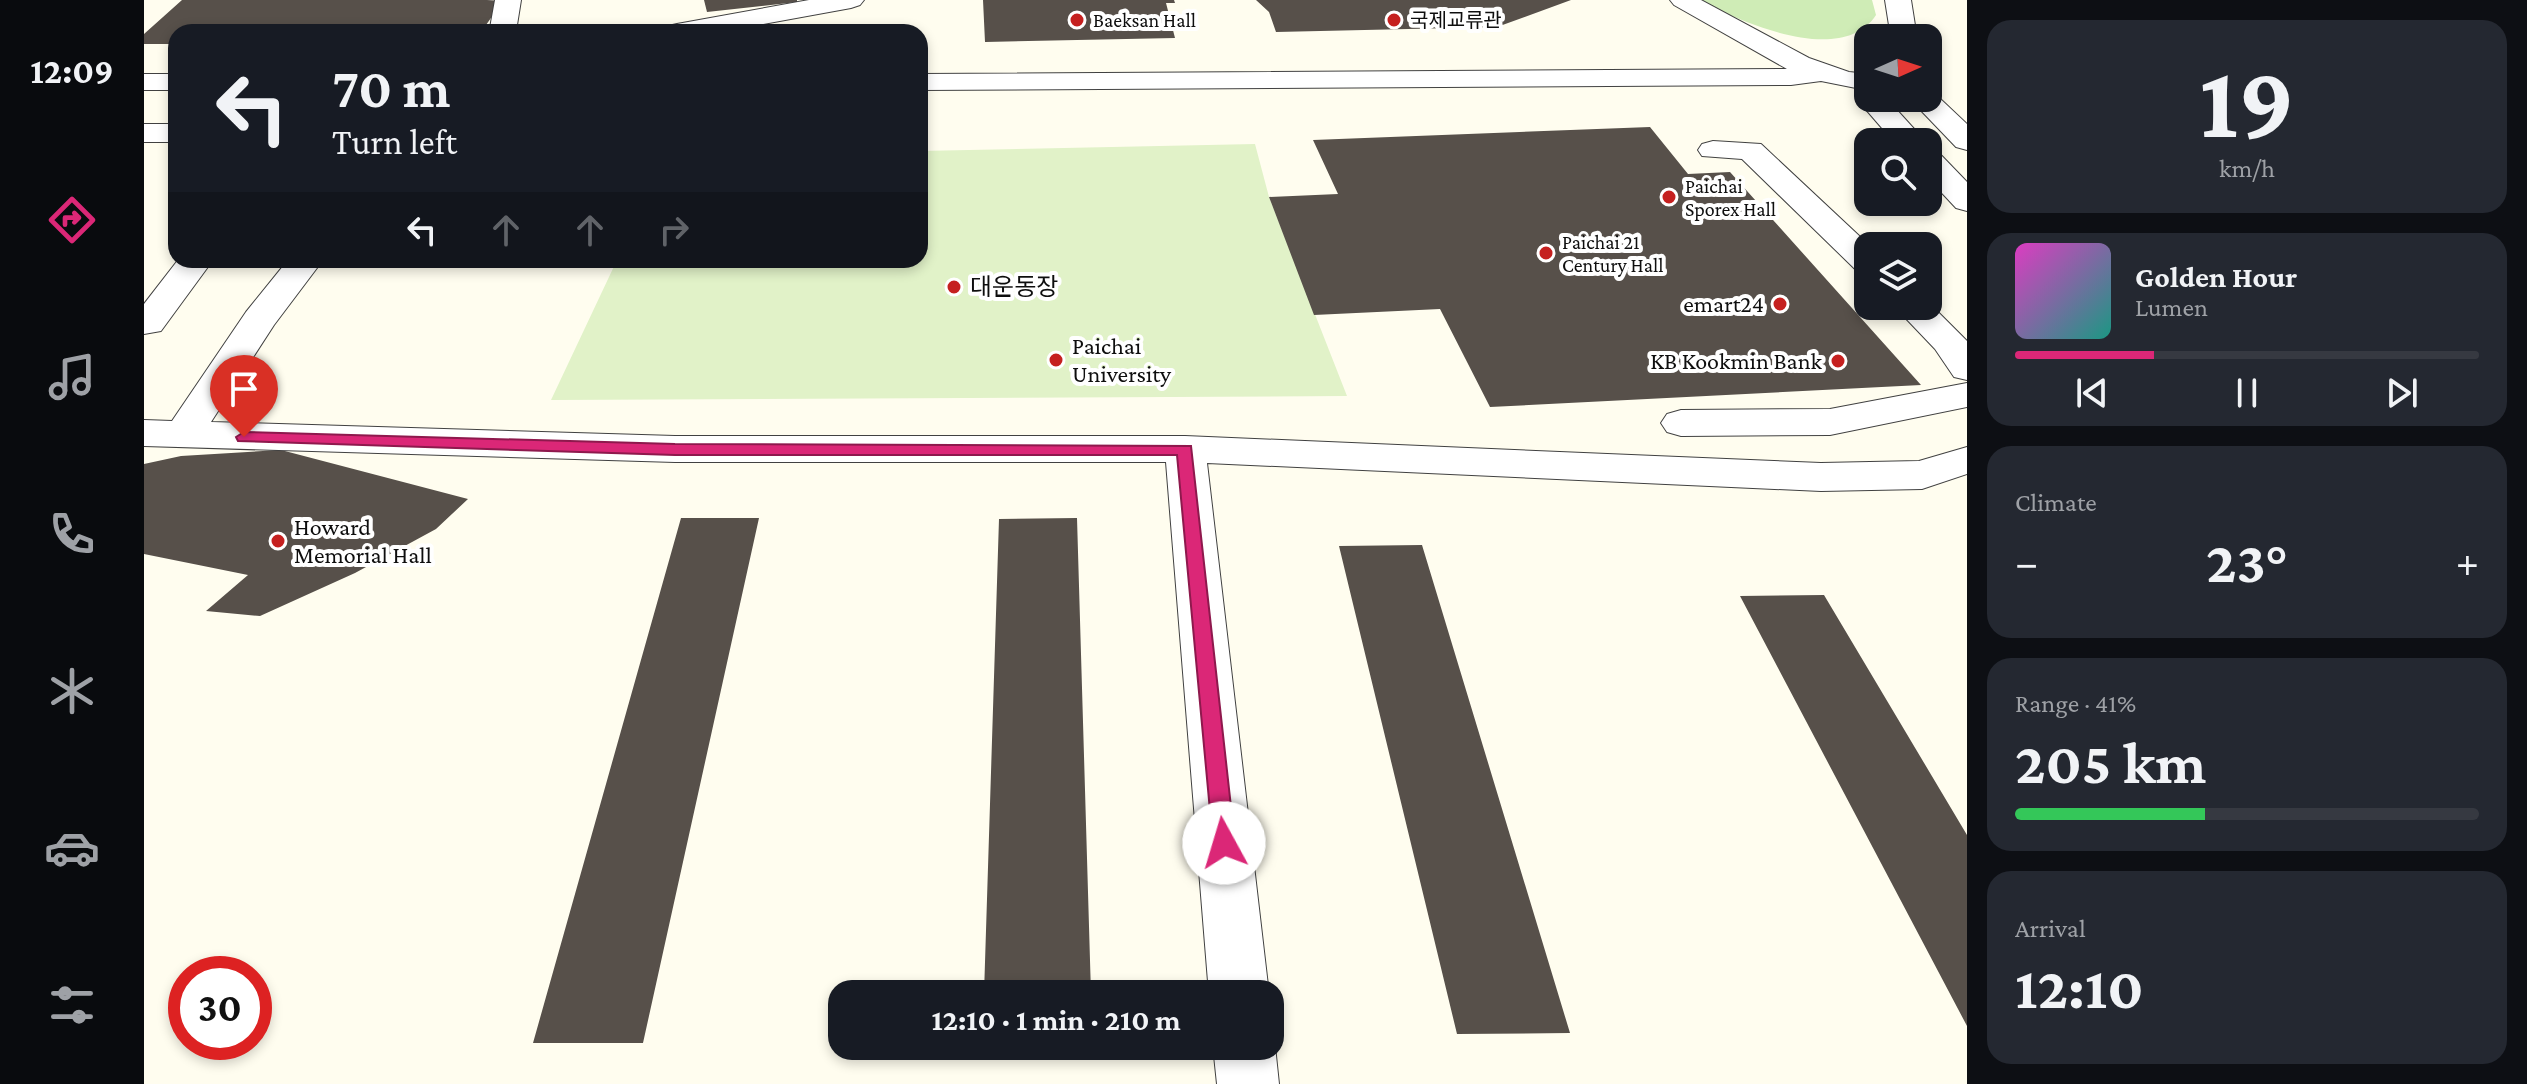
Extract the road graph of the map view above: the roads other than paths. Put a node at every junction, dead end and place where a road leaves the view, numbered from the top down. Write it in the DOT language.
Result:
graph roads {
  1 [pos="508,0"];
  2 [pos="851,0"];
  3 [pos="1898,0"];
  4 [pos="1692,5"];
  5 [pos="504,24"];
  6 [pos="720,24"];
  7 [pos="1902,24"];
  8 [pos="1821,73"];
  9 [pos="1655,79"];
  10 [pos="144,82"];
  11 [pos="168,82"];
  12 [pos="928,82"];
  13 [pos="1854,86"];
  14 [pos="1884,112"];
  15 [pos="1937,112"];
  16 [pos="1899,128"];
  17 [pos="144,133"];
  18 [pos="168,133"];
  19 [pos="1967,141"];
  20 [pos="1713,150"];
  21 [pos="1942,175"];
  22 [pos="1967,201"];
  23 [pos="1854,250"];
  24 [pos="190,268"];
  25 [pos="300,268"];
  26 [pos="1927,320"];
  27 [pos="144,323"];
  28 [pos="1961,351"];
  29 [pos="1967,395"];
  30 [pos="1681,423"];
  31 [pos="164,434"];
  32 [pos="1185,449"];
  33 [pos="1967,460"];
  34 [pos="1238,980"];
  35 [pos="1245,1060"];
  36 [pos="1248,1084"];
  1 -- 5 [label="street"];
  2 -- 6 [label="street"];
  3 -- 7 [label="street"];
  4 -- 8 [label="street"];
  4 -- 9 [label="street"];
  8 -- 9 [label="street"];
  8 -- 13 [label="street"];
  9 -- 12 [label="street"];
  10 -- 11 [label="street"];
  14 -- 16 [label="street"];
  15 -- 19 [label="street"];
  17 -- 18 [label="street"];
  20 -- 23 [label="street"];
  21 -- 22 [label="street"];
  24 -- 27 [label="street"];
  25 -- 31 [label="street"];
  26 -- 28 [label="street"];
  29 -- 30 [label="street"];
  31 -- 32 [label="street"];
  32 -- 33 [label="street"];
  32 -- 34 [label="street"];
  35 -- 36 [label="street"];
}
